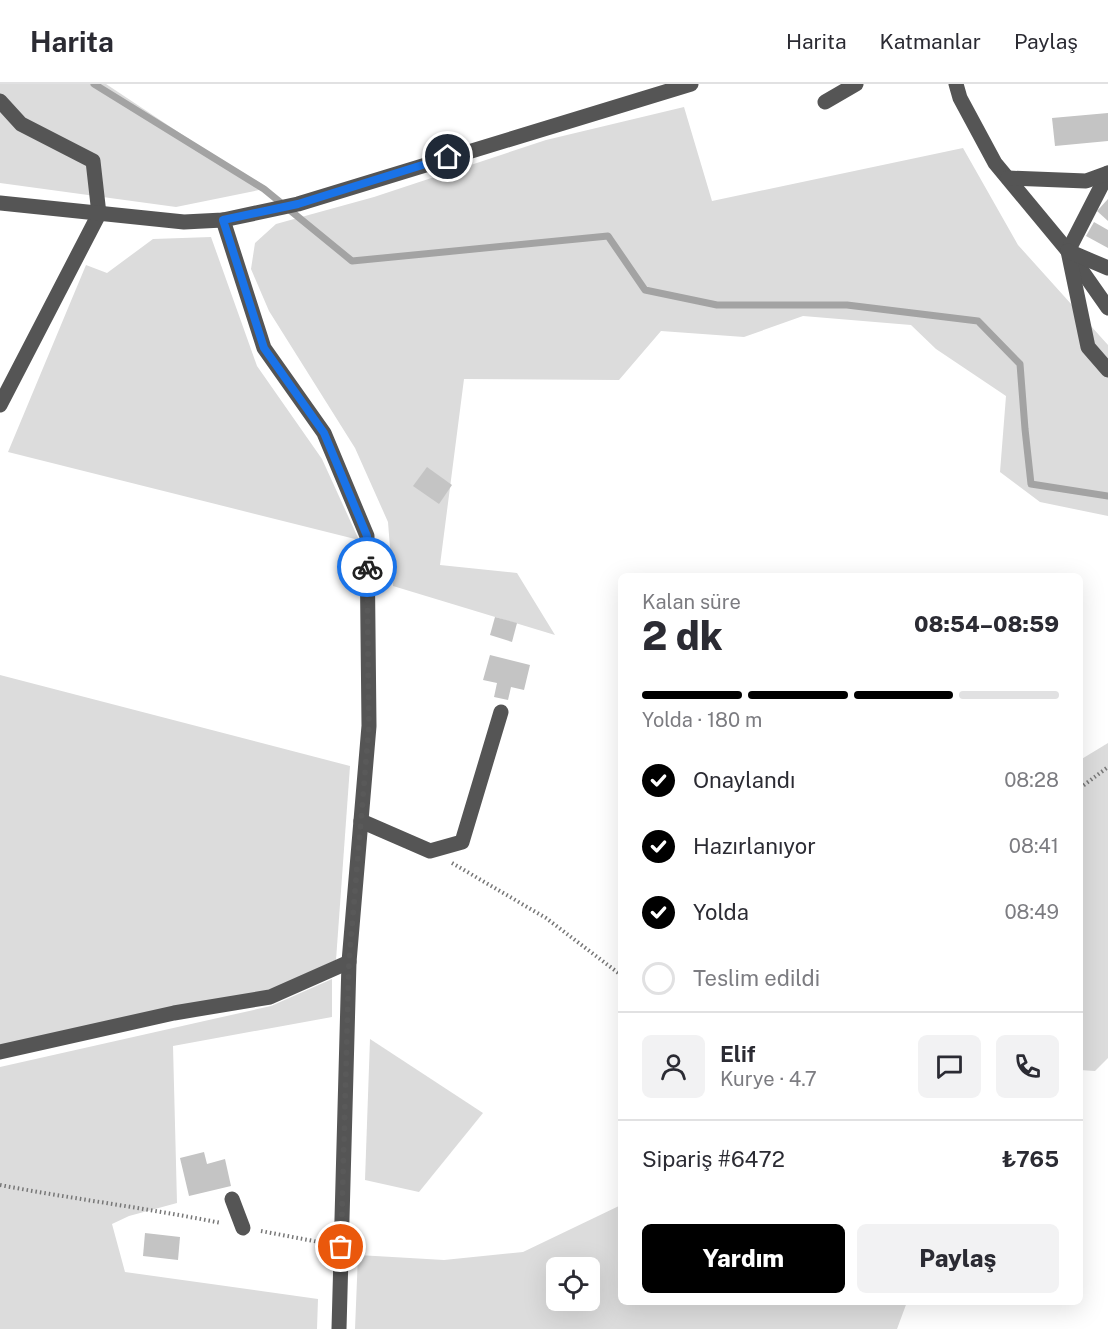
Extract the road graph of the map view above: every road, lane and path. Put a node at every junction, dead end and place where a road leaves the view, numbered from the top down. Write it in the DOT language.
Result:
graph roads {
  1 [pos="691,84"];
  2 [pos="856,84"];
  3 [pos="956,84"];
  4 [pos="0,101"];
  5 [pos="825,102"];
  6 [pos="1108,173"];
  7 [pos="1008,178"];
  8 [pos="0,203"];
  9 [pos="99,214"];
  10 [pos="223,220"];
  11 [pos="1068,251"];
  12 [pos="1108,268"];
  13 [pos="1108,308"];
  14 [pos="1108,370"];
  15 [pos="0,405"];
  16 [pos="501,712"];
  17 [pos="1108,767"];
  18 [pos="1083,786"];
  19 [pos="361,822"];
  20 [pos="430,851"];
  21 [pos="349,962"];
  22 [pos="618,973"];
  23 [pos="0,1052"];
  24 [pos="0,1185"];
  25 [pos="232,1199"];
  26 [pos="243,1228"];
  27 [pos="341,1247"];
  28 [pos="339,1329"];
  1 -- 10 [label="street"];
  2 -- 5 [label="street"];
  3 -- 7 [label="street"];
  4 -- 9 [label="street"];
  6 -- 7 [label="street"];
  6 -- 11 [label="street"];
  7 -- 11 [label="street"];
  8 -- 9 [label="street"];
  9 -- 10 [label="street"];
  9 -- 15 [label="street"];
  10 -- 19 [label="street"];
  11 -- 12 [label="street"];
  11 -- 13 [label="street"];
  11 -- 14 [label="street"];
  16 -- 20 [label="street"];
  17 -- 18 [label="path"];
  19 -- 20 [label="street"];
  19 -- 21 [label="street"];
  20 -- 22 [label="path"];
  21 -- 23 [label="street"];
  21 -- 27 [label="street"];
  24 -- 26 [label="path"];
  25 -- 26 [label="street"];
  26 -- 27 [label="path"];
  27 -- 28 [label="street"];
}
